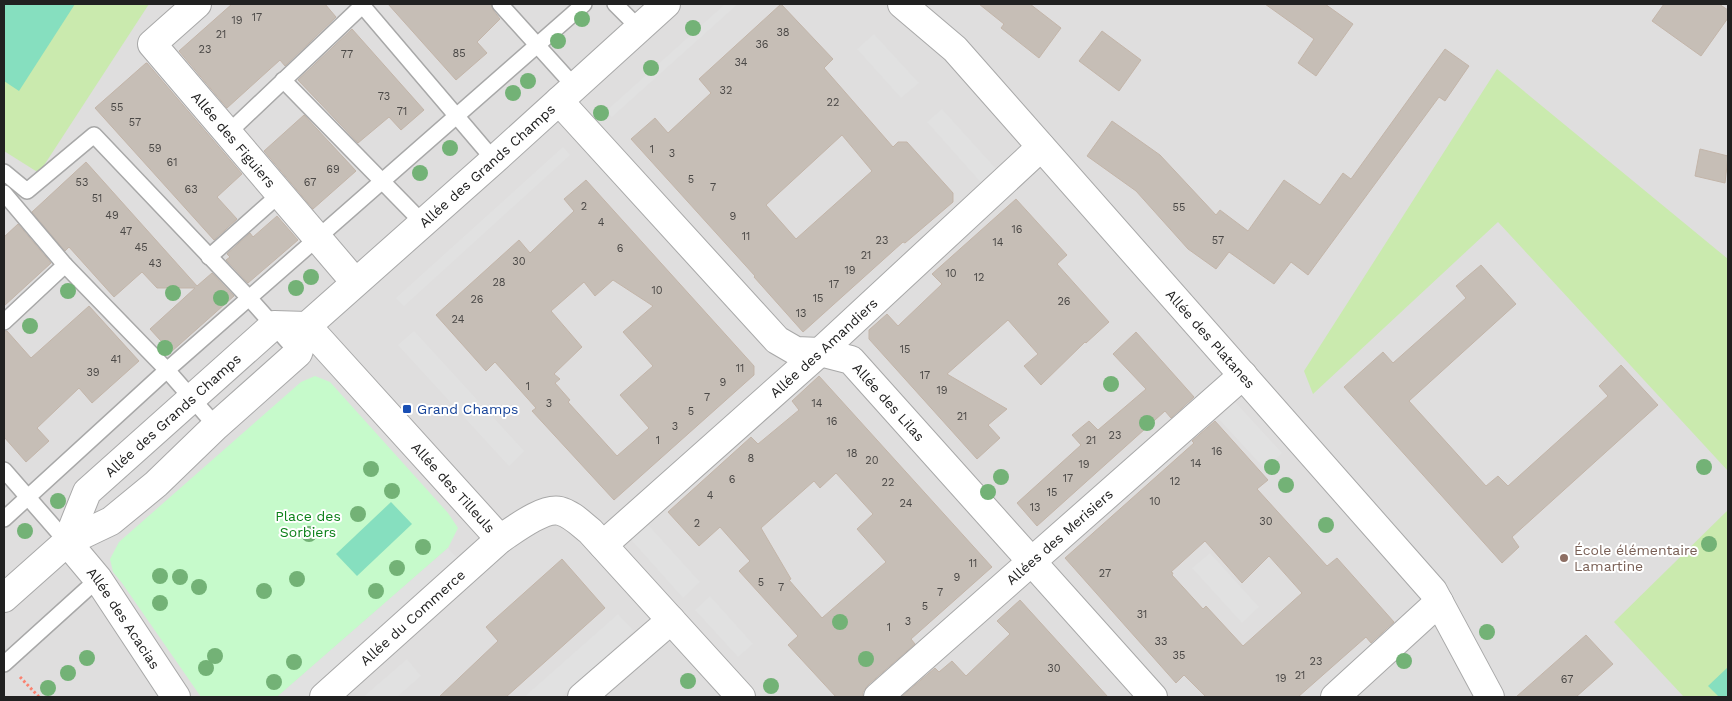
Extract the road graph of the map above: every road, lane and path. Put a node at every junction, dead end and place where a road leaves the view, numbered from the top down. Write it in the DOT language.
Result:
graph roads {
  1 [pos="197,4"];
  2 [pos="362,4"];
  3 [pos="500,4"];
  4 [pos="584,4"];
  5 [pos="615,4"];
  6 [pos="666,4"];
  7 [pos="902,4"];
  8 [pos="640,28"];
  9 [pos="537,46"];
  10 [pos="283,80"];
  11 [pos="567,94"];
  12 [pos="456,115"];
  13 [pos="229,132"];
  14 [pos="1041,147"];
  15 [pos="494,160"];
  16 [pos="4,172"];
  17 [pos="382,181"];
  18 [pos="4,193"];
  19 [pos="280,194"];
  20 [pos="423,222"];
  21 [pos="317,238"];
  22 [pos="209,256"];
  23 [pos="65,265"];
  24 [pos="355,282"];
  25 [pos="250,299"];
  26 [pos="4,322"];
  27 [pos="274,325"];
  28 [pos="307,326"];
  29 [pos="820,352"];
  30 [pos="298,353"];
  31 [pos="167,370"];
  32 [pos="1243,375"];
  33 [pos="193,398"];
  34 [pos="216,426"];
  35 [pos="4,470"];
  36 [pos="27,497"];
  37 [pos="4,518"];
  38 [pos="500,539"];
  39 [pos="67,542"];
  40 [pos="603,545"];
  41 [pos="1030,561"];
  42 [pos="98,580"];
  43 [pos="4,598"];
  44 [pos="1439,602"];
  45 [pos="671,620"];
  46 [pos="4,664"];
  47 [pos="176,697"];
  48 [pos="324,697"];
  49 [pos="582,697"];
  50 [pos="741,697"];
  51 [pos="878,697"];
  52 [pos="1153,697"];
  53 [pos="1335,697"];
  54 [pos="1490,697"];
  1 -- 13 [label="street, Allée des Figuiers"];
  2 -- 10 [label="lane"];
  2 -- 12 [label="lane"];
  3 -- 9 [label="lane"];
  4 -- 9 [label="lane"];
  5 -- 8 [label="lane"];
  6 -- 8 [label="street, Allée des Grands Champs"];
  7 -- 14 [label="street, Allée des Platanes"];
  8 -- 11 [label="street, Allée des Grands Champs"];
  9 -- 11 [label="lane"];
  9 -- 12 [label="lane"];
  10 -- 13 [label="lane"];
  10 -- 17 [label="lane"];
  11 -- 15 [label="street, Allée des Grands Champs"];
  11 -- 29 [label="street, Allée des Lilas"];
  12 -- 15 [label="lane"];
  12 -- 17 [label="lane"];
  13 -- 19 [label="street, Allée des Figuiers"];
  14 -- 29 [label="street, Allée des Amandiers"];
  14 -- 32 [label="street, Allée des Platanes"];
  15 -- 20 [label="street, Allée des Grands Champs"];
  16 -- 22 [label="lane"];
  17 -- 20 [label="lane"];
  17 -- 21 [label="lane"];
  18 -- 23 [label="lane"];
  19 -- 21 [label="street, Allée des Figuiers"];
  19 -- 22 [label="lane"];
  20 -- 24 [label="street, Allée des Grands Champs"];
  21 -- 24 [label="street, Allée des Figuiers"];
  21 -- 25 [label="lane"];
  22 -- 25 [label="lane"];
  23 -- 26 [label="lane"];
  23 -- 31 [label="lane"];
  24 -- 28 [label="street, Allée des Grands Champs"];
  25 -- 27 [label="lane"];
  25 -- 31 [label="lane"];
  27 -- 28 [label="street"];
  27 -- 30 [label="lane"];
  27 -- 33 [label="street, Allée des Grands Champs"];
  28 -- 30 [label="street, Allée des Grands Champs"];
  28 -- 38 [label="street, Allée des Tilleuls"];
  29 -- 40 [label="street, Allée des Amandiers"];
  29 -- 41 [label="street, Allée des Lilas"];
  30 -- 34 [label="street, Allée des Grands Champs"];
  31 -- 33 [label="lane"];
  31 -- 36 [label="lane"];
  32 -- 41 [label="street, Allées des Merisiers"];
  32 -- 44 [label="street, Allée des Platanes"];
  33 -- 34 [label="lane"];
  33 -- 39 [label="street, Allée des Grands Champs"];
  34 -- 39 [label="street, Allée des Grands Champs"];
  35 -- 36 [label="lane"];
  36 -- 37 [label="lane"];
  36 -- 39 [label="lane"];
  38 -- 40 [label="street, Allée des Tilleuls"];
  38 -- 48 [label="street, Allée du Commerce"];
  39 -- 42 [label="street, Allée des Acacias"];
  39 -- 43 [label="street, Allée des Grands Champs"];
  40 -- 45 [label="street, Allée des Tilleuls"];
  41 -- 51 [label="street, Allées des Merisiers"];
  41 -- 52 [label="street, Allée des Lilas"];
  42 -- 46 [label="lane"];
  42 -- 47 [label="street, Allée des Acacias"];
  44 -- 53 [label="street"];
  44 -- 54 [label="street, Allée des Platanes"];
  45 -- 49 [label="street"];
  45 -- 50 [label="street, Allée des Tilleuls"];
}
